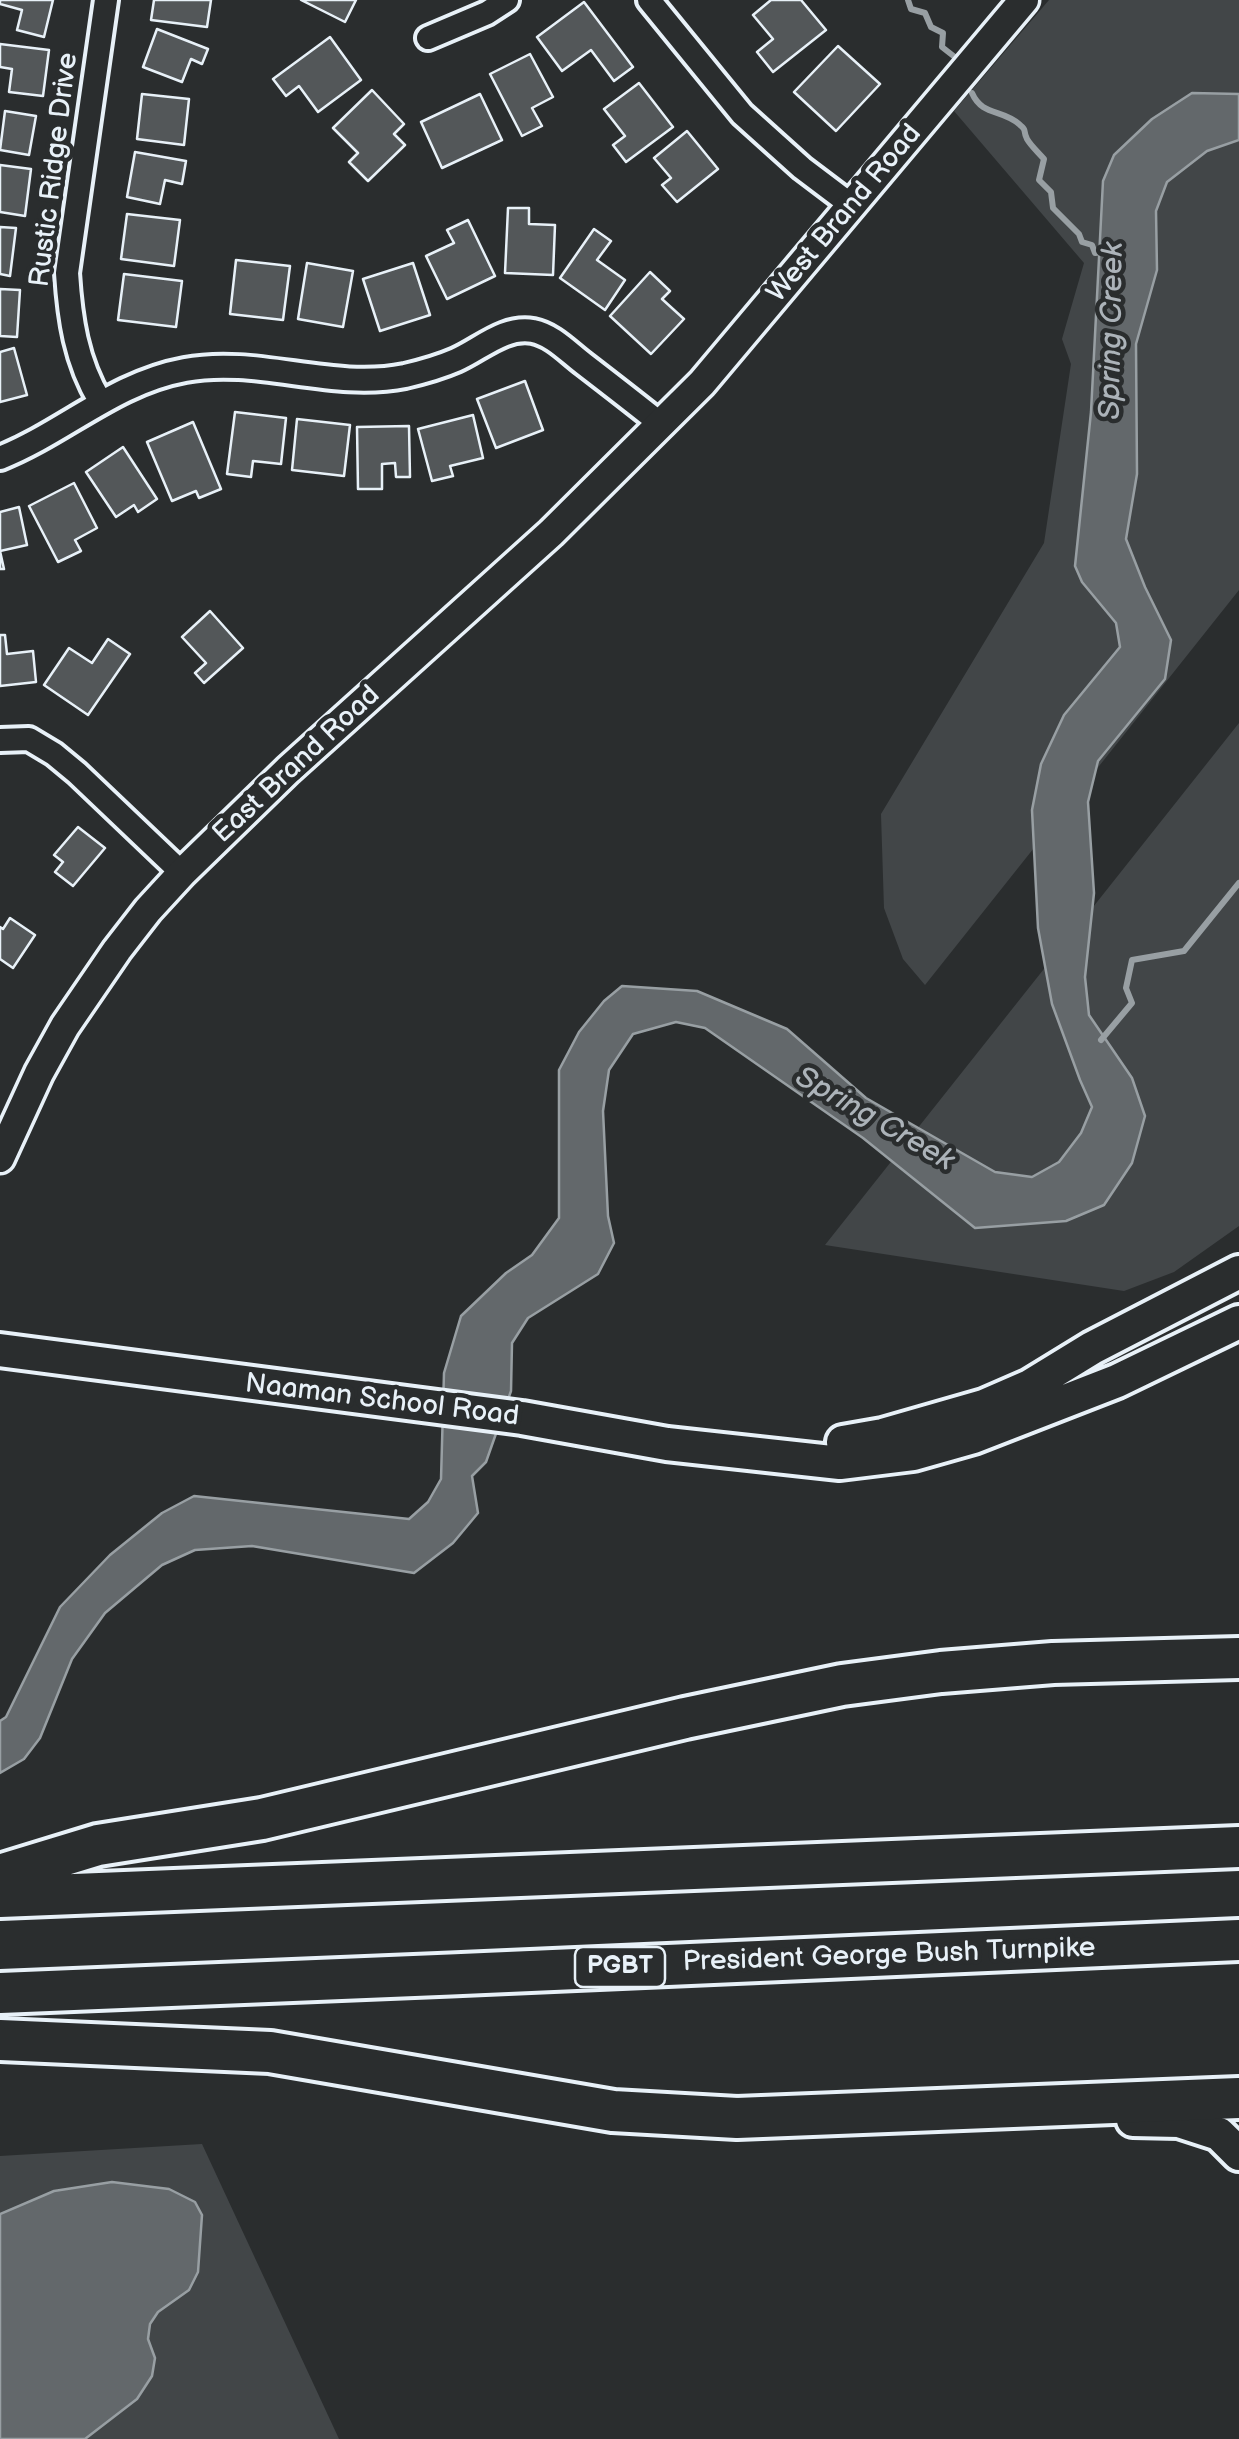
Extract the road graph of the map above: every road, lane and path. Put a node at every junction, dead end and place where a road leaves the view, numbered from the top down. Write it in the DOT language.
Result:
graph roads {
  1 [pos="106,0"];
  2 [pos="507,0"];
  3 [pos="649,0"];
  4 [pos="1024,0"];
  5 [pos="428,38"];
  6 [pos="851,205"];
  7 [pos="100,402"];
  8 [pos="662,426"];
  9 [pos="0,458"];
  10 [pos="0,740"];
  11 [pos="182,873"];
  12 [pos="0,1158"];
  13 [pos="1239,1272"];
  14 [pos="1239,1322"];
  15 [pos="0,1350"];
  16 [pos="764,1455"];
  17 [pos="1239,1658"];
  18 [pos="1239,1847"];
  19 [pos="0,1876"];
  20 [pos="0,1897"];
  21 [pos="1239,1940"];
  22 [pos="0,1993"];
  23 [pos="0,2040"];
  24 [pos="1239,2098"];
  25 [pos="1086,2104"];
  26 [pos="1239,2154"];
  1 -- 7 [label="street, Rustic Ridge Drive"];
  2 -- 5 [label="street"];
  3 -- 6 [label="street"];
  4 -- 6 [label="street, West Brand Road"];
  6 -- 8 [label="street, West Brand Road"];
  7 -- 8 [label="street"];
  7 -- 9 [label="street"];
  8 -- 11 [label="street, East Brand Road"];
  10 -- 11 [label="street"];
  11 -- 12 [label="street, East Brand Road"];
  13 -- 16 [label="main road"];
  14 -- 16 [label="main road, Naaman School Road"];
  15 -- 16 [label="main road, Naaman School Road"];
  17 -- 19 [label="highway"];
  18 -- 20 [label="highway"];
  21 -- 22 [label="highway, President George Bush Turnpike / PGBT"];
  23 -- 25 [label="highway"];
  24 -- 25 [label="highway"];
  25 -- 26 [label="main road"];
}
